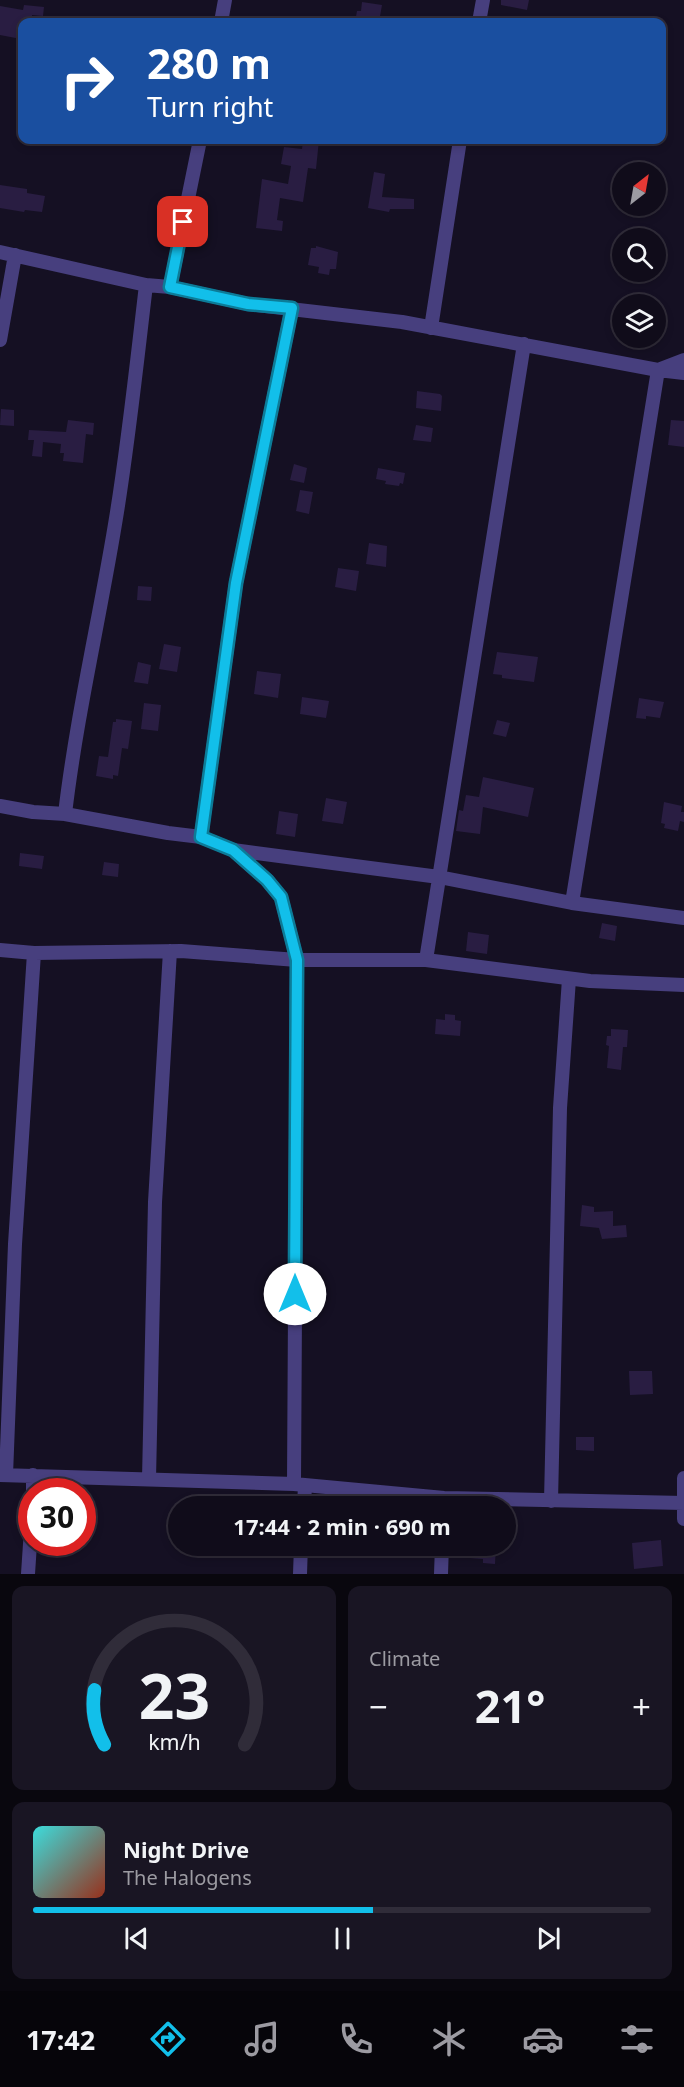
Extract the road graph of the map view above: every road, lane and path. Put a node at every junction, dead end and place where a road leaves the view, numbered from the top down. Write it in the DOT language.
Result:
graph roads {
  1 [pos="225,0"];
  2 [pos="483,0"];
  3 [pos="222,18"];
  4 [pos="480,18"];
  5 [pos="199,144"];
  6 [pos="459,144"];
  7 [pos="0,252"];
  8 [pos="15,255"];
  9 [pos="146,285"];
  10 [pos="170,287"];
  11 [pos="292,308"];
  12 [pos="431,328"];
  13 [pos="0,340"];
  14 [pos="524,344"];
  15 [pos="684,360"];
  16 [pos="658,370"];
  17 [pos="684,373"];
  18 [pos="0,806"];
  19 [pos="65,814"];
  20 [pos="201,837"];
  21 [pos="233,850"];
  22 [pos="439,877"];
  23 [pos="572,903"];
  24 [pos="684,918"];
  25 [pos="0,950"];
  26 [pos="170,951"];
  27 [pos="33,953"];
  28 [pos="297,960"];
  29 [pos="426,960"];
  30 [pos="568,979"];
  31 [pos="684,985"];
  32 [pos="3,1475"];
  33 [pos="33,1476"];
  34 [pos="684,1478"];
  35 [pos="149,1479"];
  36 [pos="300,1485"];
  37 [pos="302,1496"];
  38 [pos="393,1496"];
  39 [pos="516,1501"];
  40 [pos="551,1501"];
  41 [pos="684,1503"];
  42 [pos="684,1519"];
  43 [pos="29,1556"];
  44 [pos="301,1556"];
  45 [pos="442,1556"];
  46 [pos="28,1574"];
  47 [pos="300,1574"];
  48 [pos="441,1574"];
  1 -- 3 [label="street"];
  2 -- 4 [label="street"];
  5 -- 10 [label="street"];
  6 -- 12 [label="street"];
  7 -- 8 [label="street"];
  8 -- 9 [label="street"];
  8 -- 13 [label="street"];
  9 -- 10 [label="street"];
  9 -- 19 [label="street"];
  10 -- 11 [label="street"];
  11 -- 12 [label="street"];
  11 -- 20 [label="street"];
  12 -- 14 [label="street"];
  14 -- 16 [label="street"];
  14 -- 22 [label="street"];
  15 -- 16 [label="street"];
  16 -- 17 [label="street"];
  16 -- 23 [label="street"];
  18 -- 19 [label="street"];
  19 -- 20 [label="street"];
  20 -- 21 [label="street"];
  21 -- 22 [label="street"];
  21 -- 28 [label="street"];
  22 -- 23 [label="street"];
  22 -- 29 [label="street"];
  23 -- 24 [label="street"];
  25 -- 27 [label="street"];
  26 -- 27 [label="street"];
  26 -- 28 [label="street"];
  26 -- 35 [label="street"];
  27 -- 32 [label="street"];
  28 -- 29 [label="street"];
  28 -- 36 [label="street"];
  29 -- 30 [label="street"];
  30 -- 31 [label="street"];
  30 -- 40 [label="street"];
  32 -- 33 [label="street"];
  33 -- 35 [label="street"];
  34 -- 41 [label="street"];
  35 -- 36 [label="street"];
  36 -- 37 [label="street"];
  36 -- 38 [label="street"];
  39 -- 40 [label="street"];
  40 -- 41 [label="street"];
  41 -- 42 [label="street"];
  43 -- 46 [label="street"];
  44 -- 47 [label="street"];
  45 -- 48 [label="street"];
}
